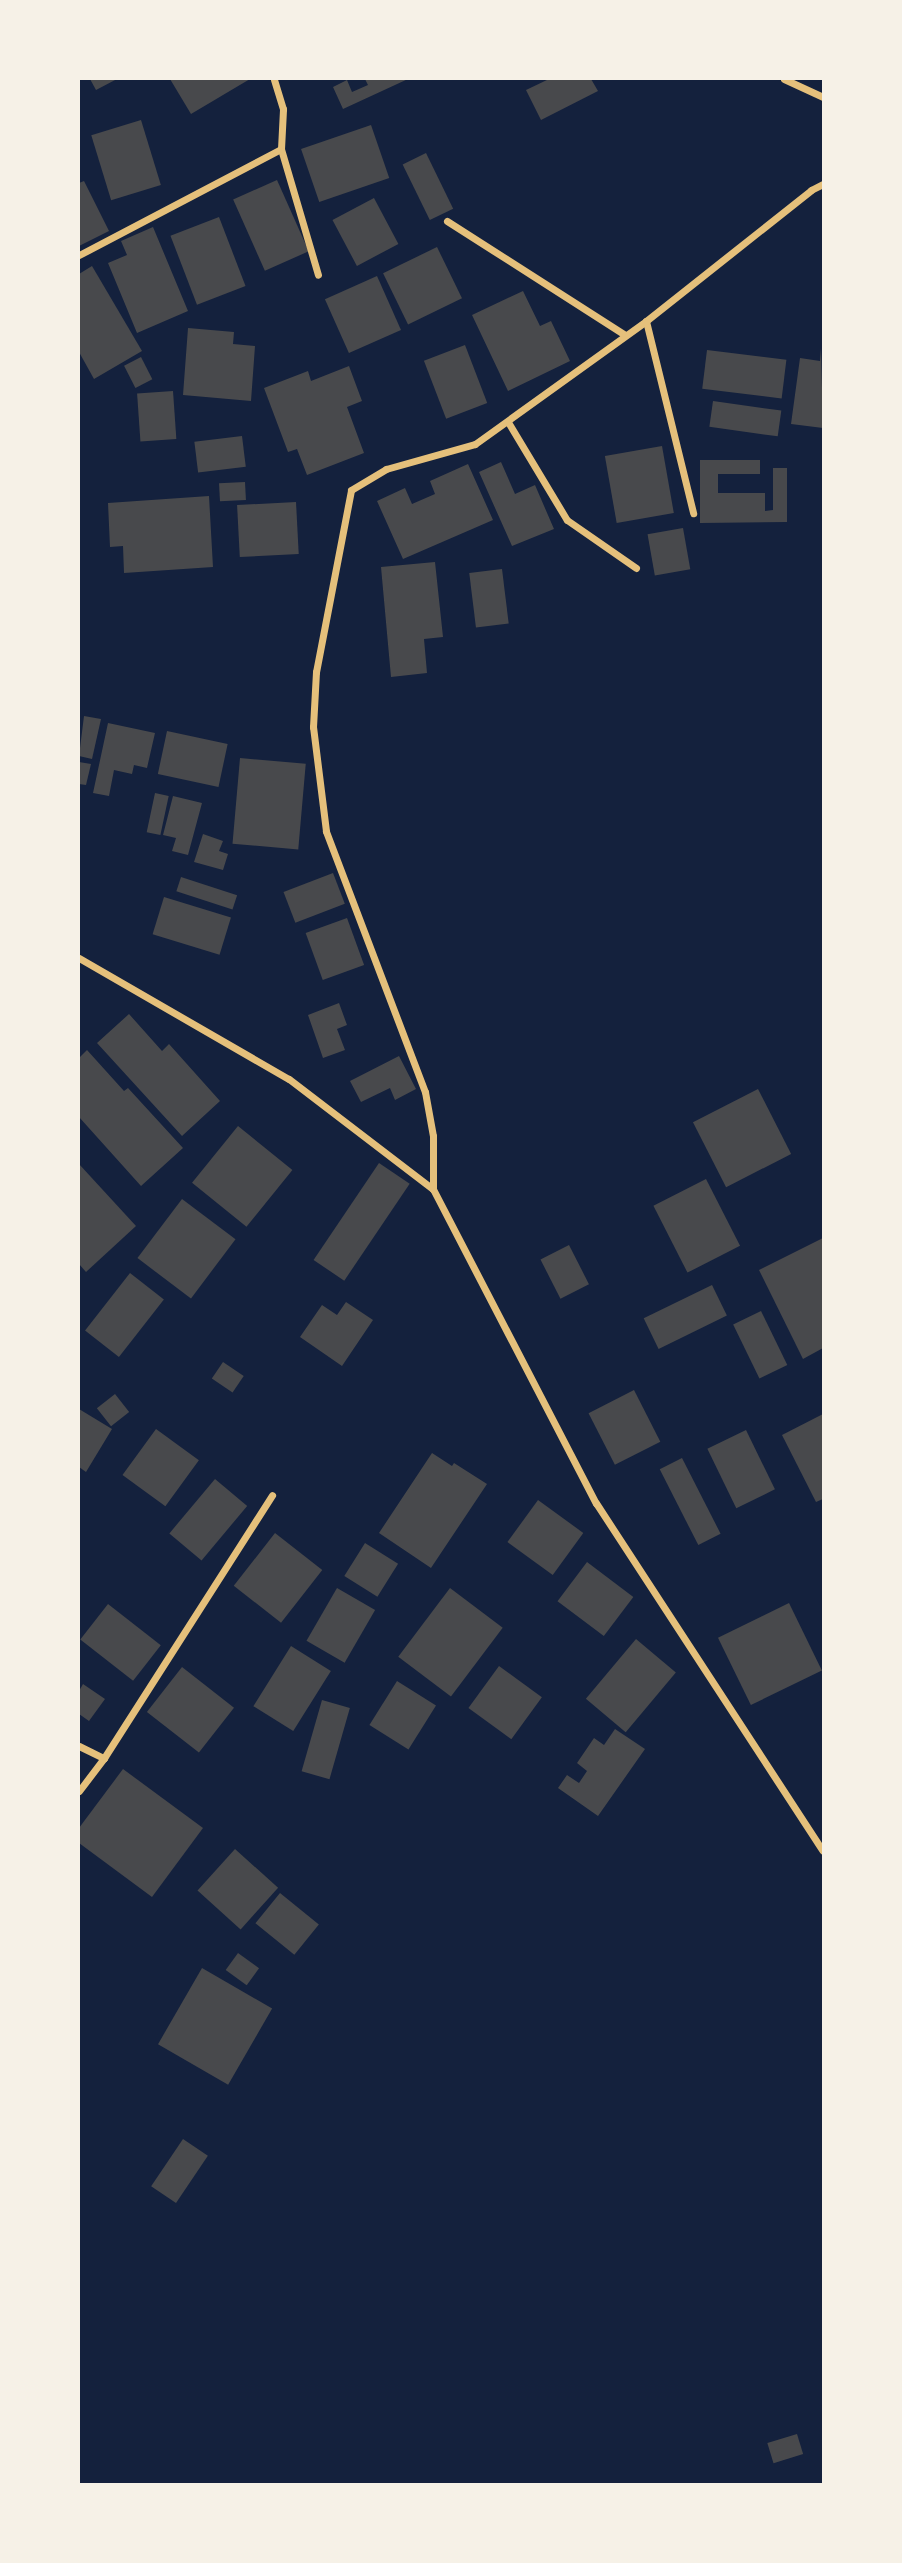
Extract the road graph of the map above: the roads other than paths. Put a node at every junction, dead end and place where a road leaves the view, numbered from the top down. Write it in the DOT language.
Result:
graph roads {
  1 [pos="274,79"];
  2 [pos="784,79"];
  3 [pos="823,97"];
  4 [pos="281,149"];
  5 [pos="823,184"];
  6 [pos="447,221"];
  7 [pos="79,255"];
  8 [pos="318,275"];
  9 [pos="646,321"];
  10 [pos="625,335"];
  11 [pos="508,422"];
  12 [pos="693,513"];
  13 [pos="636,568"];
  14 [pos="79,958"];
  15 [pos="433,1189"];
  16 [pos="272,1495"];
  17 [pos="79,1746"];
  18 [pos="104,1758"];
  19 [pos="79,1791"];
  20 [pos="823,1852"];
  1 -- 4 [label="street"];
  2 -- 3 [label="street"];
  4 -- 7 [label="street"];
  4 -- 8 [label="street"];
  5 -- 9 [label="street"];
  6 -- 10 [label="street"];
  9 -- 10 [label="street"];
  9 -- 12 [label="street"];
  10 -- 11 [label="street"];
  11 -- 13 [label="street"];
  11 -- 15 [label="street"];
  14 -- 15 [label="street"];
  15 -- 20 [label="street"];
  16 -- 18 [label="street"];
  17 -- 18 [label="street"];
  18 -- 19 [label="street"];
}
